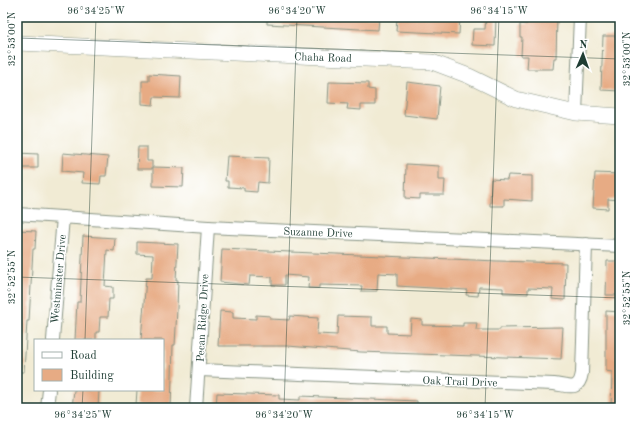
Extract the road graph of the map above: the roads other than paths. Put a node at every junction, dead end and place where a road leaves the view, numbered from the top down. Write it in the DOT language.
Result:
graph roads {
  1 [pos="580,17"];
  2 [pos="17,43"];
  3 [pos="576,113"];
  4 [pos="620,116"];
  5 [pos="17,214"];
  6 [pos="63,217"];
  7 [pos="208,227"];
  8 [pos="586,244"];
  9 [pos="620,246"];
  10 [pos="53,339"];
  11 [pos="199,370"];
  12 [pos="49,391"];
  13 [pos="47,408"];
  14 [pos="196,408"];
  1 -- 3 [label="street"];
  2 -- 3 [label="street, Chaha Road"];
  3 -- 4 [label="street, Chaha Road"];
  5 -- 6 [label="street, Suzanne Drive"];
  6 -- 7 [label="street, Suzanne Drive"];
  6 -- 10 [label="street, Westminster Drive"];
  7 -- 8 [label="street, Suzanne Drive"];
  7 -- 11 [label="street, Pecan Ridge Drive"];
  8 -- 9 [label="street, Suzanne Drive"];
  8 -- 11 [label="street, Oak Trail Drive"];
  11 -- 14 [label="street, Pecan Ridge Drive"];
  12 -- 13 [label="street"];
}
